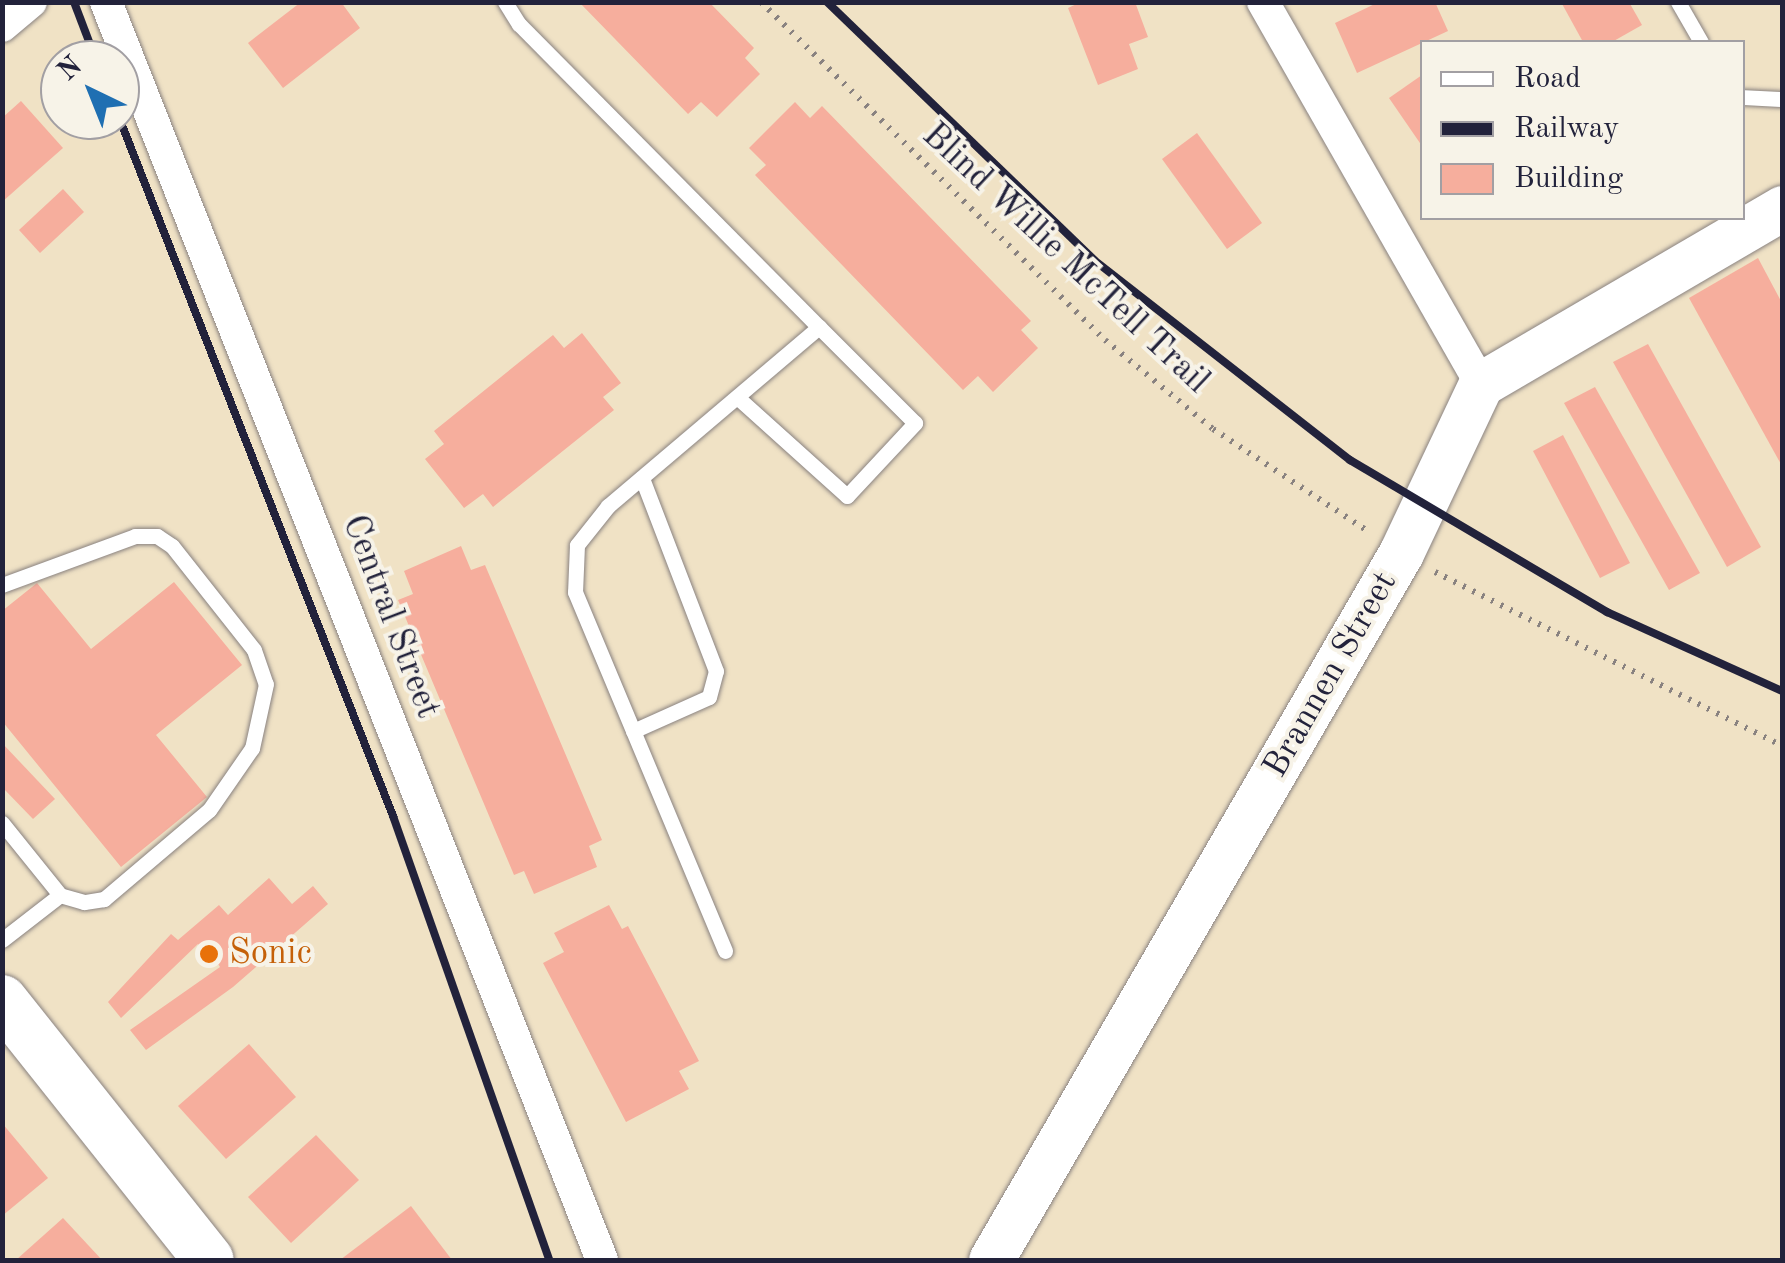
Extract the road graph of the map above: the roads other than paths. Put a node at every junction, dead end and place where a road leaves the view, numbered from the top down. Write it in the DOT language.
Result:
graph roads {
  1 [pos="31,2"];
  2 [pos="106,2"];
  3 [pos="505,2"];
  4 [pos="1262,2"];
  5 [pos="1678,2"];
  6 [pos="2,26"];
  7 [pos="1700,40"];
  8 [pos="1745,97"];
  9 [pos="1782,100"];
  10 [pos="1782,208"];
  11 [pos="819,327"];
  12 [pos="1480,384"];
  13 [pos="737,397"];
  14 [pos="642,478"];
  15 [pos="2,585"];
  16 [pos="633,731"];
  17 [pos="2,823"];
  18 [pos="60,895"];
  19 [pos="2,940"];
  20 [pos="725,951"];
  21 [pos="2,1000"];
  22 [pos="209,1260"];
  23 [pos="602,1260"];
  24 [pos="992,1260"];
  1 -- 6 [label="street"];
  2 -- 23 [label="street, Central Street"];
  3 -- 11 [label="lane"];
  4 -- 12 [label="street"];
  5 -- 7 [label="lane"];
  8 -- 9 [label="lane"];
  10 -- 12 [label="street"];
  11 -- 13 [label="lane"];
  11 -- 13 [label="lane"];
  12 -- 24 [label="street, Brannen Street"];
  13 -- 14 [label="lane"];
  14 -- 16 [label="lane"];
  14 -- 16 [label="lane"];
  15 -- 18 [label="lane"];
  16 -- 20 [label="lane"];
  17 -- 18 [label="lane"];
  18 -- 19 [label="lane"];
  21 -- 22 [label="main road"];
}
